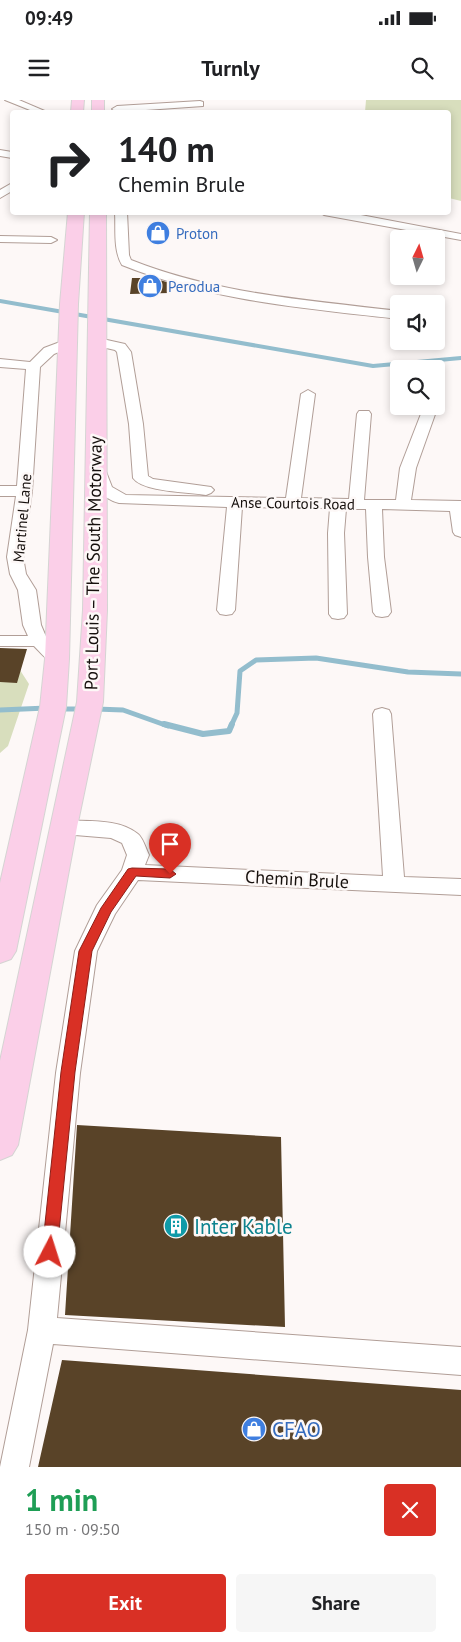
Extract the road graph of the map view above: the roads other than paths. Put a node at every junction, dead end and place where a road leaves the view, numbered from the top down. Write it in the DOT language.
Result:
graph roads {
  1 [pos="10,100"];
  2 [pos="200,104"];
  3 [pos="117,107"];
  4 [pos="37,110"];
  5 [pos="76,215"];
  6 [pos="98,215"];
  7 [pos="121,215"];
  8 [pos="340,215"];
  9 [pos="461,237"];
  10 [pos="0,239"];
  11 [pos="51,240"];
  12 [pos="390,313"];
  13 [pos="68,336"];
  14 [pos="97,337"];
  15 [pos="0,363"];
  16 [pos="33,366"];
  17 [pos="308,394"];
  18 [pos="364,414"];
  19 [pos="428,415"];
  20 [pos="96,458"];
  21 [pos="0,491"];
  22 [pos="24,491"];
  23 [pos="126,500"];
  24 [pos="242,503"];
  25 [pos="293,503"];
  26 [pos="338,504"];
  27 [pos="356,504"];
  28 [pos="374,504"];
  29 [pos="403,505"];
  30 [pos="459,506"];
  31 [pos="95,522"];
  32 [pos="461,532"];
  33 [pos="226,610"];
  34 [pos="382,612"];
  35 [pos="338,614"];
  36 [pos="0,641"];
  37 [pos="39,641"];
  38 [pos="56,668"];
  39 [pos="382,714"];
  40 [pos="63,827"];
  41 [pos="132,872"];
  42 [pos="394,884"];
  43 [pos="461,887"];
  44 [pos="0,952"];
  45 [pos="0,1145"];
  46 [pos="42,1330"];
  47 [pos="461,1361"];
  48 [pos="14,1467"];
  1 -- 4 [label="street"];
  2 -- 3 [label="street"];
  5 -- 13 [label="highway, Port Louis – The South Motorway"];
  6 -- 14 [label="highway, Port Louis – The South Motorway"];
  7 -- 12 [label="street"];
  8 -- 9 [label="street"];
  10 -- 11 [label="street"];
  13 -- 16 [label="street"];
  13 -- 38 [label="highway, Port Louis – The South Motorway"];
  14 -- 20 [label="highway, Port Louis – The South Motorway"];
  14 -- 24 [label="street"];
  15 -- 16 [label="street"];
  16 -- 22 [label="street, Martinel Lane"];
  17 -- 25 [label="street"];
  18 -- 27 [label="street"];
  19 -- 29 [label="street"];
  20 -- 23 [label="street"];
  20 -- 31 [label="highway, Port Louis – The South Motorway"];
  21 -- 22 [label="street"];
  22 -- 37 [label="street, Martinel Lane"];
  23 -- 24 [label="street, Anse Courtois Road"];
  23 -- 31 [label="street"];
  24 -- 25 [label="street, Anse Courtois Road"];
  24 -- 33 [label="street"];
  25 -- 26 [label="street, Anse Courtois Road"];
  26 -- 27 [label="street, Anse Courtois Road"];
  26 -- 35 [label="street"];
  27 -- 28 [label="street, Anse Courtois Road"];
  28 -- 29 [label="street, Anse Courtois Road"];
  28 -- 34 [label="street"];
  29 -- 30 [label="street, Anse Courtois Road"];
  30 -- 32 [label="street"];
  31 -- 40 [label="highway, Port Louis – The South Motorway"];
  36 -- 37 [label="street"];
  37 -- 38 [label="street, Martinel Lane"];
  38 -- 44 [label="highway, Port Louis – The South Motorway"];
  39 -- 42 [label="street"];
  40 -- 41 [label="street"];
  40 -- 45 [label="highway, Port Louis – The South Motorway"];
  41 -- 42 [label="street, Chemin Brule"];
  41 -- 46 [label="street"];
  42 -- 43 [label="street, Chemin Brule"];
  46 -- 47 [label="street"];
  46 -- 48 [label="street"];
}
